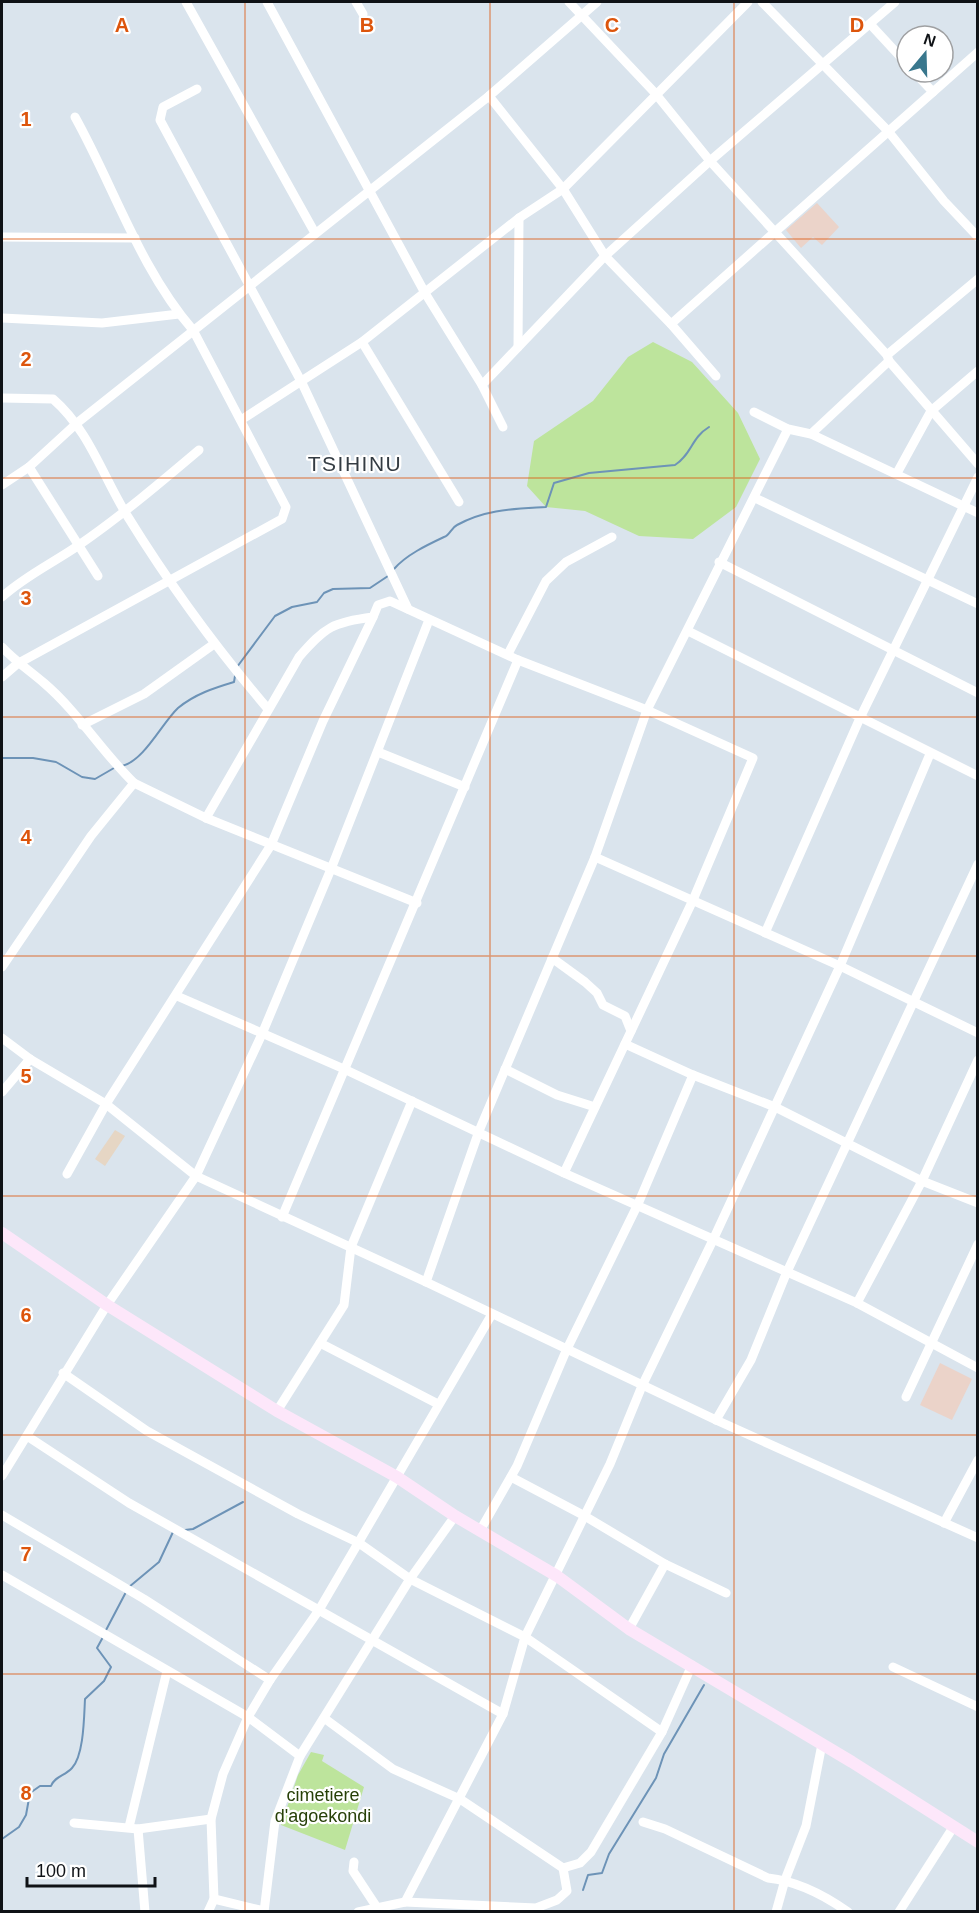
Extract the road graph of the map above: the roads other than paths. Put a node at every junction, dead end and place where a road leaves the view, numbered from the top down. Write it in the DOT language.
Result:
graph roads {
  1 [pos="186,2"];
  2 [pos="267,2"];
  3 [pos="356,2"];
  4 [pos="569,2"];
  5 [pos="597,2"];
  6 [pos="748,2"];
  7 [pos="762,2"];
  8 [pos="895,2"];
  9 [pos="363,14"];
  10 [pos="580,15"];
  11 [pos="870,24"];
  12 [pos="895,51"];
  13 [pos="978,52"];
  14 [pos="824,64"];
  15 [pos="925,84"];
  16 [pos="197,89"];
  17 [pos="933,92"];
  18 [pos="655,93"];
  19 [pos="489,96"];
  20 [pos="75,117"];
  21 [pos="888,131"];
  22 [pos="710,161"];
  23 [pos="370,189"];
  24 [pos="563,189"];
  25 [pos="519,218"];
  26 [pos="774,231"];
  27 [pos="315,233"];
  28 [pos="2,237"];
  29 [pos="978,237"];
  30 [pos="135,238"];
  31 [pos="604,256"];
  32 [pos="978,279"];
  33 [pos="250,288"];
  34 [pos="425,293"];
  35 [pos="179,314"];
  36 [pos="2,318"];
  37 [pos="671,324"];
  38 [pos="193,330"];
  39 [pos="362,342"];
  40 [pos="518,347"];
  41 [pos="888,358"];
  42 [pos="978,371"];
  43 [pos="716,376"];
  44 [pos="302,382"];
  45 [pos="482,385"];
  46 [pos="2,398"];
  47 [pos="931,411"];
  48 [pos="754,412"];
  49 [pos="241,420"];
  50 [pos="77,423"];
  51 [pos="503,427"];
  52 [pos="788,429"];
  53 [pos="811,434"];
  54 [pos="199,450"];
  55 [pos="978,464"];
  56 [pos="29,467"];
  57 [pos="897,473"];
  58 [pos="978,477"];
  59 [pos="2,485"];
  60 [pos="755,498"];
  61 [pos="459,502"];
  62 [pos="964,507"];
  63 [pos="124,512"];
  64 [pos="978,513"];
  65 [pos="612,537"];
  66 [pos="77,546"];
  67 [pos="719,562"];
  68 [pos="98,576"];
  69 [pos="929,578"];
  70 [pos="166,580"];
  71 [pos="2,597"];
  72 [pos="978,604"];
  73 [pos="408,609"];
  74 [pos="373,617"];
  75 [pos="429,620"];
  76 [pos="688,631"];
  77 [pos="214,644"];
  78 [pos="2,647"];
  79 [pos="895,651"];
  80 [pos="508,654"];
  81 [pos="518,660"];
  82 [pos="17,664"];
  83 [pos="2,677"];
  84 [pos="978,693"];
  85 [pos="268,709"];
  86 [pos="648,710"];
  87 [pos="860,718"];
  88 [pos="82,725"];
  89 [pos="378,752"];
  90 [pos="930,754"];
  91 [pos="978,776"];
  92 [pos="134,783"];
  93 [pos="465,787"];
  94 [pos="206,818"];
  95 [pos="271,845"];
  96 [pos="594,857"];
  97 [pos="978,864"];
  98 [pos="332,869"];
  99 [pos="693,900"];
  100 [pos="417,903"];
  101 [pos="765,933"];
  102 [pos="552,958"];
  103 [pos="840,966"];
  104 [pos="2,967"];
  105 [pos="177,996"];
  106 [pos="912,1000"];
  107 [pos="631,1031"];
  108 [pos="978,1032"];
  109 [pos="262,1034"];
  110 [pos="2,1038"];
  111 [pos="625,1044"];
  112 [pos="30,1059"];
  113 [pos="978,1060"];
  114 [pos="345,1069"];
  115 [pos="505,1069"];
  116 [pos="693,1075"];
  117 [pos="2,1092"];
  118 [pos="412,1101"];
  119 [pos="106,1104"];
  120 [pos="595,1107"];
  121 [pos="775,1107"];
  122 [pos="479,1131"];
  123 [pos="848,1143"];
  124 [pos="564,1173"];
  125 [pos="67,1174"];
  126 [pos="196,1176"];
  127 [pos="922,1180"];
  128 [pos="978,1203"];
  129 [pos="638,1204"];
  130 [pos="282,1217"];
  131 [pos="2,1233"];
  132 [pos="713,1240"];
  133 [pos="978,1244"];
  134 [pos="351,1247"];
  135 [pos="786,1274"];
  136 [pos="426,1282"];
  137 [pos="857,1303"];
  138 [pos="107,1305"];
  139 [pos="492,1314"];
  140 [pos="320,1343"];
  141 [pos="933,1345"];
  142 [pos="566,1351"];
  143 [pos="978,1368"];
  144 [pos="63,1373"];
  145 [pos="642,1386"];
  146 [pos="906,1397"];
  147 [pos="438,1404"];
  148 [pos="277,1411"];
  149 [pos="716,1420"];
  150 [pos="27,1436"];
  151 [pos="978,1460"];
  152 [pos="2,1476"];
  153 [pos="397,1477"];
  154 [pos="511,1477"];
  155 [pos="2,1515"];
  156 [pos="583,1515"];
  157 [pos="455,1516"];
  158 [pos="944,1523"];
  159 [pos="481,1529"];
  160 [pos="978,1539"];
  161 [pos="359,1543"];
  162 [pos="664,1564"];
  163 [pos="2,1575"];
  164 [pos="557,1576"];
  165 [pos="410,1579"];
  166 [pos="726,1593"];
  167 [pos="319,1610"];
  168 [pos="629,1629"];
  169 [pos="525,1636"];
  170 [pos="371,1641"];
  171 [pos="692,1665"];
  172 [pos="893,1667"];
  173 [pos="167,1671"];
  174 [pos="270,1680"];
  175 [pos="977,1703"];
  176 [pos="503,1714"];
  177 [pos="248,1717"];
  178 [pos="324,1718"];
  179 [pos="662,1732"];
  180 [pos="822,1744"];
  181 [pos="300,1756"];
  182 [pos="460,1800"];
  183 [pos="211,1819"];
  184 [pos="643,1822"];
  185 [pos="74,1823"];
  186 [pos="954,1826"];
  187 [pos="133,1828"];
  188 [pos="977,1841"];
  189 [pos="354,1862"];
  190 [pos="563,1868"];
  191 [pos="785,1880"];
  192 [pos="214,1899"];
  193 [pos="405,1902"];
  194 [pos="378,1909"];
  195 [pos="145,1911"];
  196 [pos="208,1911"];
  197 [pos="264,1911"];
  198 [pos="358,1911"];
  199 [pos="776,1911"];
  200 [pos="848,1911"];
  201 [pos="899,1911"];
  1 -- 27 [label="street"];
  2 -- 23 [label="street"];
  3 -- 9 [label="street"];
  4 -- 10 [label="street"];
  5 -- 10 [label="street"];
  6 -- 18 [label="street"];
  7 -- 14 [label="street"];
  8 -- 11 [label="street"];
  10 -- 18 [label="street"];
  10 -- 19 [label="street"];
  11 -- 12 [label="street"];
  11 -- 14 [label="street"];
  13 -- 17 [label="street"];
  14 -- 21 [label="street"];
  14 -- 22 [label="street"];
  15 -- 17 [label="street"];
  16 -- 33 [label="street"];
  17 -- 21 [label="street"];
  18 -- 22 [label="street"];
  18 -- 24 [label="street"];
  19 -- 23 [label="street"];
  19 -- 24 [label="street"];
  20 -- 30 [label="street"];
  21 -- 26 [label="street"];
  21 -- 29 [label="street"];
  22 -- 26 [label="street"];
  22 -- 31 [label="street"];
  23 -- 27 [label="street"];
  23 -- 34 [label="street"];
  24 -- 25 [label="street"];
  24 -- 31 [label="street"];
  25 -- 34 [label="street"];
  25 -- 40 [label="street"];
  26 -- 37 [label="street"];
  26 -- 41 [label="street"];
  27 -- 33 [label="street"];
  28 -- 30 [label="street"];
  30 -- 35 [label="street"];
  31 -- 37 [label="street"];
  31 -- 40 [label="street"];
  32 -- 41 [label="street"];
  33 -- 38 [label="street"];
  33 -- 44 [label="street"];
  34 -- 39 [label="street"];
  34 -- 45 [label="street"];
  35 -- 36 [label="street"];
  35 -- 38 [label="street"];
  37 -- 43 [label="street"];
  38 -- 49 [label="street"];
  38 -- 50 [label="street"];
  39 -- 44 [label="street"];
  39 -- 61 [label="street"];
  40 -- 45 [label="street"];
  41 -- 47 [label="street"];
  41 -- 53 [label="street"];
  42 -- 47 [label="street"];
  44 -- 49 [label="street"];
  44 -- 73 [label="street"];
  45 -- 51 [label="street"];
  46 -- 50 [label="street"];
  47 -- 55 [label="street"];
  47 -- 57 [label="street"];
  48 -- 52 [label="street"];
  49 -- 70 [label="street"];
  50 -- 56 [label="street"];
  50 -- 63 [label="street"];
  52 -- 53 [label="street"];
  52 -- 60 [label="street"];
  53 -- 57 [label="street"];
  54 -- 63 [label="street"];
  56 -- 59 [label="street"];
  56 -- 66 [label="street"];
  57 -- 62 [label="street"];
  58 -- 62 [label="street"];
  60 -- 67 [label="street"];
  60 -- 69 [label="street"];
  62 -- 64 [label="street"];
  62 -- 69 [label="street"];
  63 -- 66 [label="street"];
  63 -- 70 [label="street"];
  65 -- 80 [label="street"];
  66 -- 68 [label="street"];
  66 -- 71 [label="street"];
  67 -- 76 [label="street"];
  67 -- 79 [label="street"];
  69 -- 72 [label="street"];
  69 -- 79 [label="street"];
  70 -- 77 [label="street"];
  70 -- 82 [label="street"];
  73 -- 74 [label="street"];
  73 -- 75 [label="street"];
  74 -- 85 [label="street"];
  74 -- 95 [label="street"];
  75 -- 80 [label="street"];
  75 -- 89 [label="street"];
  76 -- 86 [label="street"];
  76 -- 87 [label="street"];
  77 -- 85 [label="street"];
  77 -- 88 [label="street"];
  78 -- 82 [label="street"];
  79 -- 84 [label="street"];
  79 -- 87 [label="street"];
  80 -- 81 [label="street"];
  81 -- 86 [label="street"];
  81 -- 93 [label="street"];
  82 -- 83 [label="street"];
  82 -- 88 [label="street"];
  85 -- 94 [label="street"];
  86 -- 96 [label="street"];
  86 -- 99 [label="street"];
  87 -- 90 [label="street"];
  87 -- 101 [label="street"];
  88 -- 92 [label="street"];
  89 -- 93 [label="street"];
  89 -- 98 [label="street"];
  90 -- 91 [label="street"];
  90 -- 103 [label="street"];
  92 -- 94 [label="street"];
  92 -- 104 [label="street"];
  93 -- 100 [label="street"];
  94 -- 95 [label="street"];
  95 -- 98 [label="street"];
  95 -- 105 [label="street"];
  96 -- 99 [label="street"];
  96 -- 102 [label="street"];
  97 -- 106 [label="street"];
  98 -- 100 [label="street"];
  98 -- 109 [label="street"];
  99 -- 101 [label="street"];
  99 -- 107 [label="street"];
  100 -- 114 [label="street"];
  101 -- 103 [label="street"];
  102 -- 107 [label="street"];
  102 -- 115 [label="street"];
  103 -- 106 [label="street"];
  103 -- 121 [label="street"];
  105 -- 109 [label="street"];
  105 -- 119 [label="street"];
  106 -- 108 [label="street"];
  106 -- 123 [label="street"];
  107 -- 111 [label="street"];
  109 -- 114 [label="street"];
  109 -- 126 [label="street"];
  110 -- 112 [label="street"];
  111 -- 116 [label="street"];
  111 -- 120 [label="street"];
  112 -- 117 [label="street"];
  112 -- 119 [label="street"];
  113 -- 127 [label="street"];
  114 -- 118 [label="street"];
  114 -- 130 [label="street"];
  115 -- 120 [label="street"];
  115 -- 122 [label="street"];
  116 -- 121 [label="street"];
  116 -- 129 [label="street"];
  118 -- 122 [label="street"];
  118 -- 134 [label="street"];
  119 -- 125 [label="street"];
  119 -- 126 [label="street"];
  120 -- 124 [label="street"];
  121 -- 123 [label="street"];
  121 -- 132 [label="street"];
  122 -- 124 [label="street"];
  122 -- 136 [label="street"];
  123 -- 127 [label="street"];
  123 -- 135 [label="street"];
  124 -- 129 [label="street"];
  126 -- 130 [label="street"];
  126 -- 138 [label="street"];
  127 -- 128 [label="street"];
  127 -- 137 [label="street"];
  129 -- 132 [label="street"];
  129 -- 142 [label="street"];
  130 -- 134 [label="street"];
  131 -- 138 [label="street"];
  132 -- 135 [label="street"];
  132 -- 145 [label="street"];
  133 -- 141 [label="street"];
  134 -- 136 [label="street"];
  134 -- 140 [label="street"];
  135 -- 137 [label="street"];
  135 -- 149 [label="street"];
  136 -- 139 [label="street"];
  137 -- 141 [label="street"];
  138 -- 144 [label="street"];
  138 -- 148 [label="street"];
  139 -- 142 [label="street"];
  139 -- 147 [label="street"];
  140 -- 147 [label="street"];
  140 -- 148 [label="street"];
  141 -- 143 [label="street"];
  141 -- 146 [label="street"];
  142 -- 145 [label="street"];
  142 -- 154 [label="street"];
  144 -- 150 [label="street"];
  144 -- 161 [label="street"];
  145 -- 149 [label="street"];
  145 -- 156 [label="street"];
  147 -- 153 [label="street"];
  148 -- 153 [label="street"];
  149 -- 158 [label="street"];
  150 -- 152 [label="street"];
  150 -- 167 [label="street"];
  151 -- 158 [label="street"];
  153 -- 157 [label="street"];
  153 -- 161 [label="street"];
  154 -- 156 [label="street"];
  154 -- 159 [label="street"];
  155 -- 174 [label="street"];
  156 -- 162 [label="street"];
  156 -- 164 [label="street"];
  157 -- 159 [label="street"];
  157 -- 165 [label="street"];
  158 -- 160 [label="street"];
  159 -- 164 [label="street"];
  161 -- 165 [label="street"];
  161 -- 167 [label="street"];
  162 -- 166 [label="street"];
  162 -- 168 [label="street"];
  163 -- 173 [label="street"];
  164 -- 168 [label="street"];
  164 -- 169 [label="street"];
  165 -- 169 [label="street"];
  165 -- 170 [label="street"];
  167 -- 170 [label="street"];
  167 -- 174 [label="street"];
  168 -- 171 [label="street"];
  169 -- 176 [label="street"];
  169 -- 179 [label="street"];
  170 -- 176 [label="street"];
  170 -- 178 [label="street"];
  171 -- 179 [label="street"];
  171 -- 180 [label="street"];
  172 -- 175 [label="street"];
  173 -- 177 [label="street"];
  173 -- 187 [label="street"];
  174 -- 177 [label="street"];
  176 -- 182 [label="street"];
  177 -- 181 [label="street"];
  177 -- 183 [label="street"];
  178 -- 181 [label="street"];
  178 -- 182 [label="street"];
  179 -- 190 [label="street"];
  180 -- 186 [label="street"];
  180 -- 191 [label="street"];
  181 -- 197 [label="street"];
  182 -- 190 [label="street"];
  182 -- 193 [label="street"];
  183 -- 187 [label="street"];
  183 -- 192 [label="street"];
  184 -- 191 [label="street"];
  185 -- 187 [label="street"];
  186 -- 188 [label="street"];
  186 -- 201 [label="street"];
  187 -- 195 [label="street"];
  189 -- 194 [label="street"];
  190 -- 193 [label="street"];
  191 -- 199 [label="street"];
  191 -- 200 [label="street"];
  192 -- 196 [label="street"];
  192 -- 197 [label="street"];
  193 -- 194 [label="street"];
  194 -- 198 [label="street"];
}
